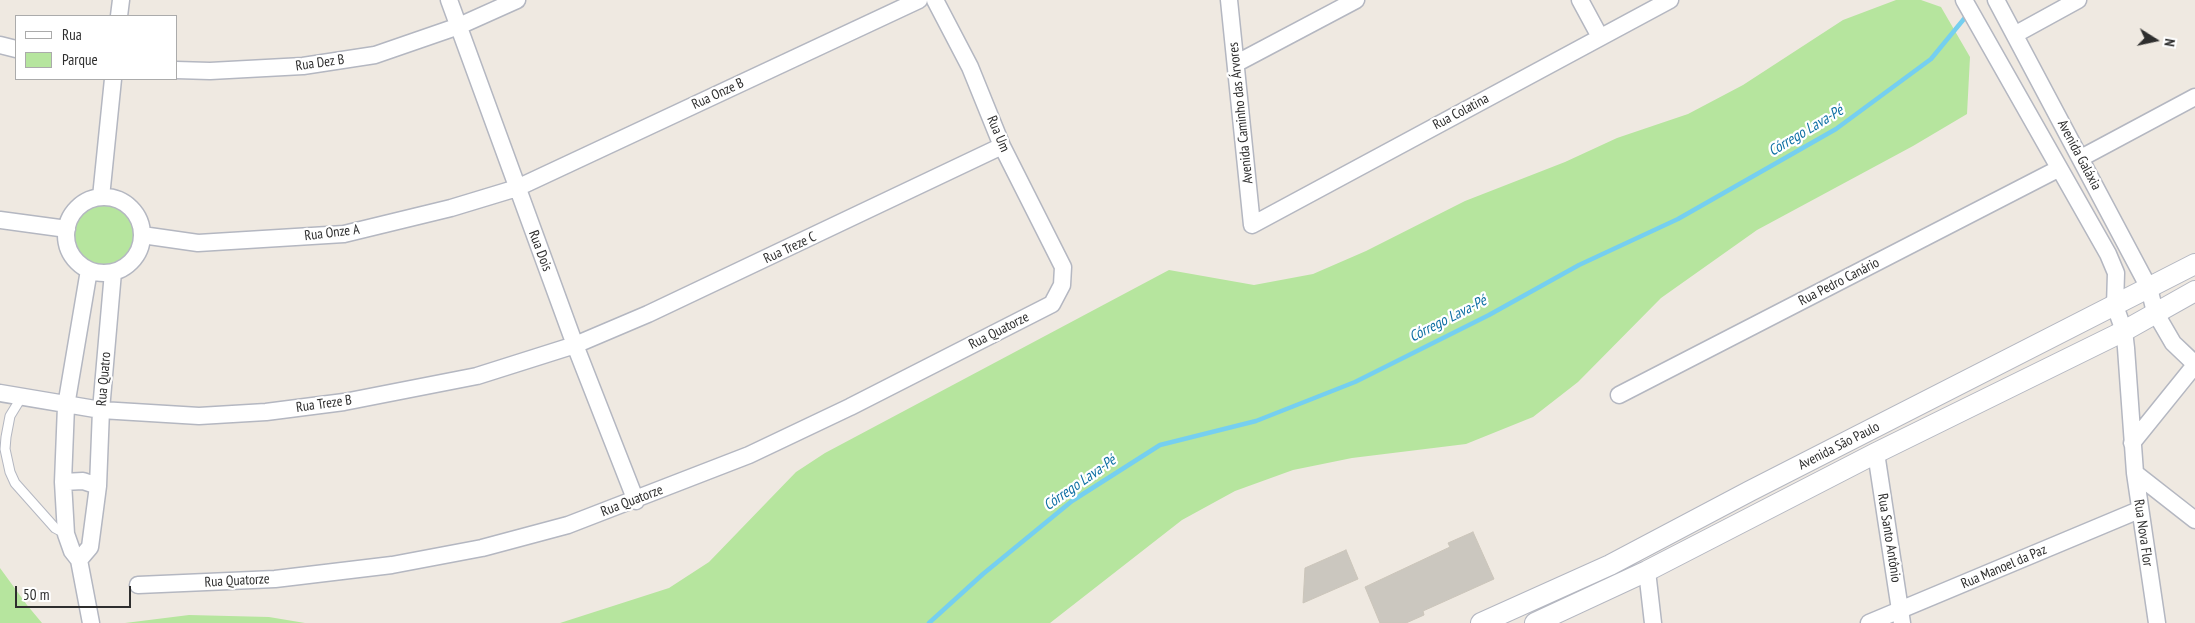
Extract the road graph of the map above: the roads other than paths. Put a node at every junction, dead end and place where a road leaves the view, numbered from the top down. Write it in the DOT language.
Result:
graph roads {
  1 [pos="121,0"];
  2 [pos="449,0"];
  3 [pos="517,0"];
  4 [pos="919,0"];
  5 [pos="935,0"];
  6 [pos="1229,0"];
  7 [pos="1356,0"];
  8 [pos="1580,0"];
  9 [pos="1670,0"];
  10 [pos="1964,0"];
  11 [pos="1996,0"];
  12 [pos="2078,0"];
  13 [pos="119,15"];
  14 [pos="459,26"];
  15 [pos="2016,34"];
  16 [pos="1600,37"];
  17 [pos="0,45"];
  18 [pos="15,48"];
  19 [pos="1237,62"];
  20 [pos="178,70"];
  21 [pos="113,80"];
  22 [pos="2195,97"];
  23 [pos="1002,146"];
  24 [pos="2081,158"];
  25 [pos="2058,169"];
  26 [pos="517,188"];
  27 [pos="101,197"];
  28 [pos="0,220"];
  29 [pos="1252,225"];
  30 [pos="67,229"];
  31 [pos="142,235"];
  32 [pos="2195,264"];
  33 [pos="1063,266"];
  34 [pos="89,270"];
  35 [pos="114,272"];
  36 [pos="2149,288"];
  37 [pos="2195,291"];
  38 [pos="2114,306"];
  39 [pos="2155,312"];
  40 [pos="2124,331"];
  41 [pos="575,345"];
  42 [pos="2195,365"];
  43 [pos="0,394"];
  44 [pos="1619,396"];
  45 [pos="21,398"];
  46 [pos="66,406"];
  47 [pos="101,410"];
  48 [pos="2132,444"];
  49 [pos="1876,453"];
  50 [pos="2135,473"];
  51 [pos="63,482"];
  52 [pos="98,486"];
  53 [pos="636,500"];
  54 [pos="2140,510"];
  55 [pos="2195,520"];
  56 [pos="66,534"];
  57 [pos="79,560"];
  58 [pos="1647,571"];
  59 [pos="138,585"];
  60 [pos="1901,617"];
  61 [pos="91,623"];
  62 [pos="1481,623"];
  63 [pos="1534,623"];
  64 [pos="1653,623"];
  65 [pos="1869,623"];
  66 [pos="2157,623"];
  1 -- 13 [label="street"];
  2 -- 14 [label="street, Rua Dois"];
  3 -- 14 [label="street, Rua Dez B"];
  4 -- 26 [label="street, Rua Onze B"];
  5 -- 23 [label="street, Rua Um"];
  6 -- 19 [label="street, Avenida Caminho das Árvores"];
  7 -- 19 [label="street"];
  8 -- 16 [label="street"];
  9 -- 16 [label="street, Rua Colatina"];
  10 -- 25 [label="street, Avenida Galáxia"];
  11 -- 15 [label="street, Avenida Galáxia"];
  12 -- 15 [label="street"];
  14 -- 20 [label="street, Rua Dez B"];
  14 -- 26 [label="street, Rua Dois"];
  15 -- 24 [label="street, Avenida Galáxia"];
  16 -- 29 [label="street, Rua Colatina"];
  17 -- 18 [label="street"];
  19 -- 29 [label="street, Avenida Caminho das Árvores"];
  21 -- 27 [label="street"];
  22 -- 24 [label="street"];
  23 -- 33 [label="street, Rua Um"];
  23 -- 41 [label="street, Rua Treze C"];
  24 -- 36 [label="street, Avenida Galáxia"];
  25 -- 38 [label="street, Avenida Galáxia"];
  25 -- 44 [label="street, Rua Pedro Canário"];
  26 -- 31 [label="street, Rua Onze A"];
  26 -- 41 [label="street, Rua Dois"];
  27 -- 30 [label="street"];
  27 -- 31 [label="street"];
  28 -- 30 [label="street"];
  30 -- 34 [label="street"];
  31 -- 35 [label="street"];
  32 -- 36 [label="street, Avenida São Paulo"];
  33 -- 53 [label="street, Rua Quatorze"];
  34 -- 35 [label="street"];
  34 -- 46 [label="street"];
  35 -- 47 [label="street, Rua Quatro"];
  36 -- 38 [label="street, Avenida São Paulo"];
  36 -- 39 [label="street, Avenida Galáxia"];
  37 -- 39 [label="street, Avenida São Paulo"];
  38 -- 40 [label="street, Rua Nova Flor"];
  38 -- 62 [label="street, Avenida São Paulo"];
  39 -- 40 [label="street, Avenida São Paulo"];
  39 -- 42 [label="street, Avenida Galáxia"];
  40 -- 48 [label="street, Rua Nova Flor"];
  40 -- 49 [label="street, Avenida São Paulo"];
  41 -- 47 [label="street, Rua Treze B"];
  41 -- 53 [label="street, Rua Dois"];
  42 -- 48 [label="street"];
  43 -- 45 [label="street, Rua Treze B"];
  45 -- 46 [label="street, Rua Treze B"];
  45 -- 56 [label="lane"];
  46 -- 47 [label="street, Rua Treze B"];
  46 -- 51 [label="street"];
  47 -- 52 [label="street, Rua Quatro"];
  48 -- 50 [label="street, Rua Nova Flor"];
  49 -- 58 [label="street, Avenida São Paulo"];
  49 -- 60 [label="street, Rua Santo Antônio"];
  50 -- 54 [label="street, Rua Nova Flor"];
  50 -- 55 [label="street"];
  51 -- 52 [label="street"];
  51 -- 56 [label="street"];
  52 -- 57 [label="street, Rua Quatro"];
  53 -- 59 [label="street, Rua Quatorze"];
  54 -- 60 [label="street, Rua Manoel da Paz"];
  54 -- 66 [label="street, Rua Nova Flor"];
  56 -- 57 [label="street"];
  57 -- 61 [label="street"];
  58 -- 63 [label="street, Avenida São Paulo"];
  58 -- 64 [label="street"];
  60 -- 65 [label="street, Rua Manoel da Paz"];
}
